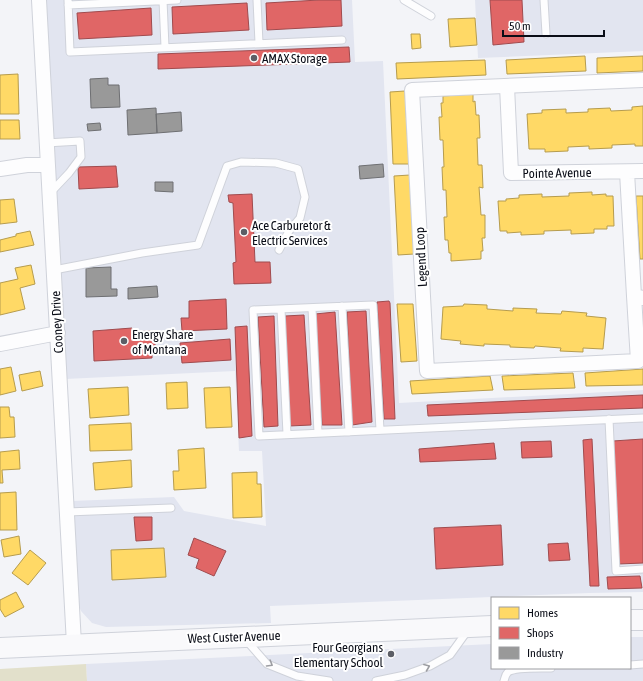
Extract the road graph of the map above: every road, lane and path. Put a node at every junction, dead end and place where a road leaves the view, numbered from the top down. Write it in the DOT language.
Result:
graph roads {
  1 [pos="39,0"];
  2 [pos="163,0"];
  3 [pos="176,0"];
  4 [pos="256,0"];
  5 [pos="404,0"];
  6 [pos="544,0"];
  7 [pos="68,2"];
  8 [pos="431,16"];
  9 [pos="546,34"];
  10 [pos="342,40"];
  11 [pos="259,43"];
  12 [pos="165,47"];
  13 [pos="643,80"];
  14 [pos="507,86"];
  15 [pos="46,142"];
  16 [pos="47,165"];
  17 [pos="0,169"];
  18 [pos="643,171"];
  19 [pos="626,172"];
  20 [pos="49,194"];
  21 [pos="279,250"];
  22 [pos="54,270"];
  23 [pos="638,297"];
  24 [pos="342,306"];
  25 [pos="312,308"];
  26 [pos="281,309"];
  27 [pos="58,333"];
  28 [pos="0,344"];
  29 [pos="643,418"];
  30 [pos="609,419"];
  31 [pos="380,430"];
  32 [pos="349,432"];
  33 [pos="318,433"];
  34 [pos="287,434"];
  35 [pos="171,508"];
  36 [pos="67,512"];
  37 [pos="643,569"];
  38 [pos="631,620"];
  39 [pos="643,620"];
  40 [pos="491,626"];
  41 [pos="470,627"];
  42 [pos="243,637"];
  43 [pos="74,644"];
  44 [pos="0,648"];
  45 [pos="643,664"];
  46 [pos="631,665"];
  47 [pos="534,669"];
  48 [pos="329,681"];
  49 [pos="376,681"];
  50 [pos="504,681"];
  1 -- 15 [label="street, Cooney Drive"];
  2 -- 3 [label="lane"];
  2 -- 7 [label="lane"];
  2 -- 12 [label="lane"];
  4 -- 11 [label="lane"];
  5 -- 8 [label="lane"];
  6 -- 9 [label="lane"];
  7 -- 12 [label="lane"];
  10 -- 11 [label="lane"];
  11 -- 12 [label="lane"];
  13 -- 14 [label="street, Legend Loop"];
  14 -- 19 [label="street, Pointe Avenue"];
  14 -- 23 [label="street, Legend Loop"];
  15 -- 16 [label="street, Cooney Drive"];
  15 -- 20 [label="lane"];
  16 -- 17 [label="street"];
  16 -- 20 [label="street, Cooney Drive"];
  18 -- 19 [label="street, Pointe Avenue"];
  19 -- 23 [label="street"];
  20 -- 22 [label="street, Cooney Drive"];
  21 -- 22 [label="lane"];
  22 -- 27 [label="street, Cooney Drive"];
  24 -- 25 [label="lane"];
  24 -- 31 [label="lane"];
  24 -- 32 [label="lane"];
  25 -- 26 [label="lane"];
  25 -- 33 [label="lane"];
  26 -- 34 [label="lane"];
  26 -- 34 [label="lane"];
  27 -- 28 [label="street"];
  27 -- 36 [label="street, Cooney Drive"];
  29 -- 30 [label="lane"];
  30 -- 31 [label="lane"];
  30 -- 37 [label="lane"];
  31 -- 32 [label="lane"];
  32 -- 33 [label="lane"];
  33 -- 34 [label="lane"];
  35 -- 36 [label="lane"];
  36 -- 43 [label="street, Cooney Drive"];
  38 -- 39 [label="main road"];
  40 -- 41 [label="main road, West Custer Avenue"];
  41 -- 42 [label="main road, West Custer Avenue"];
  49 -- 41 [label="lane, one-way"];
  42 -- 43 [label="main road, West Custer Avenue"];
  42 -- 48 [label="lane, one-way"];
  43 -- 44 [label="main road, West Custer Avenue"];
  45 -- 46 [label="lane"];
  47 -- 50 [label="lane"];
}
